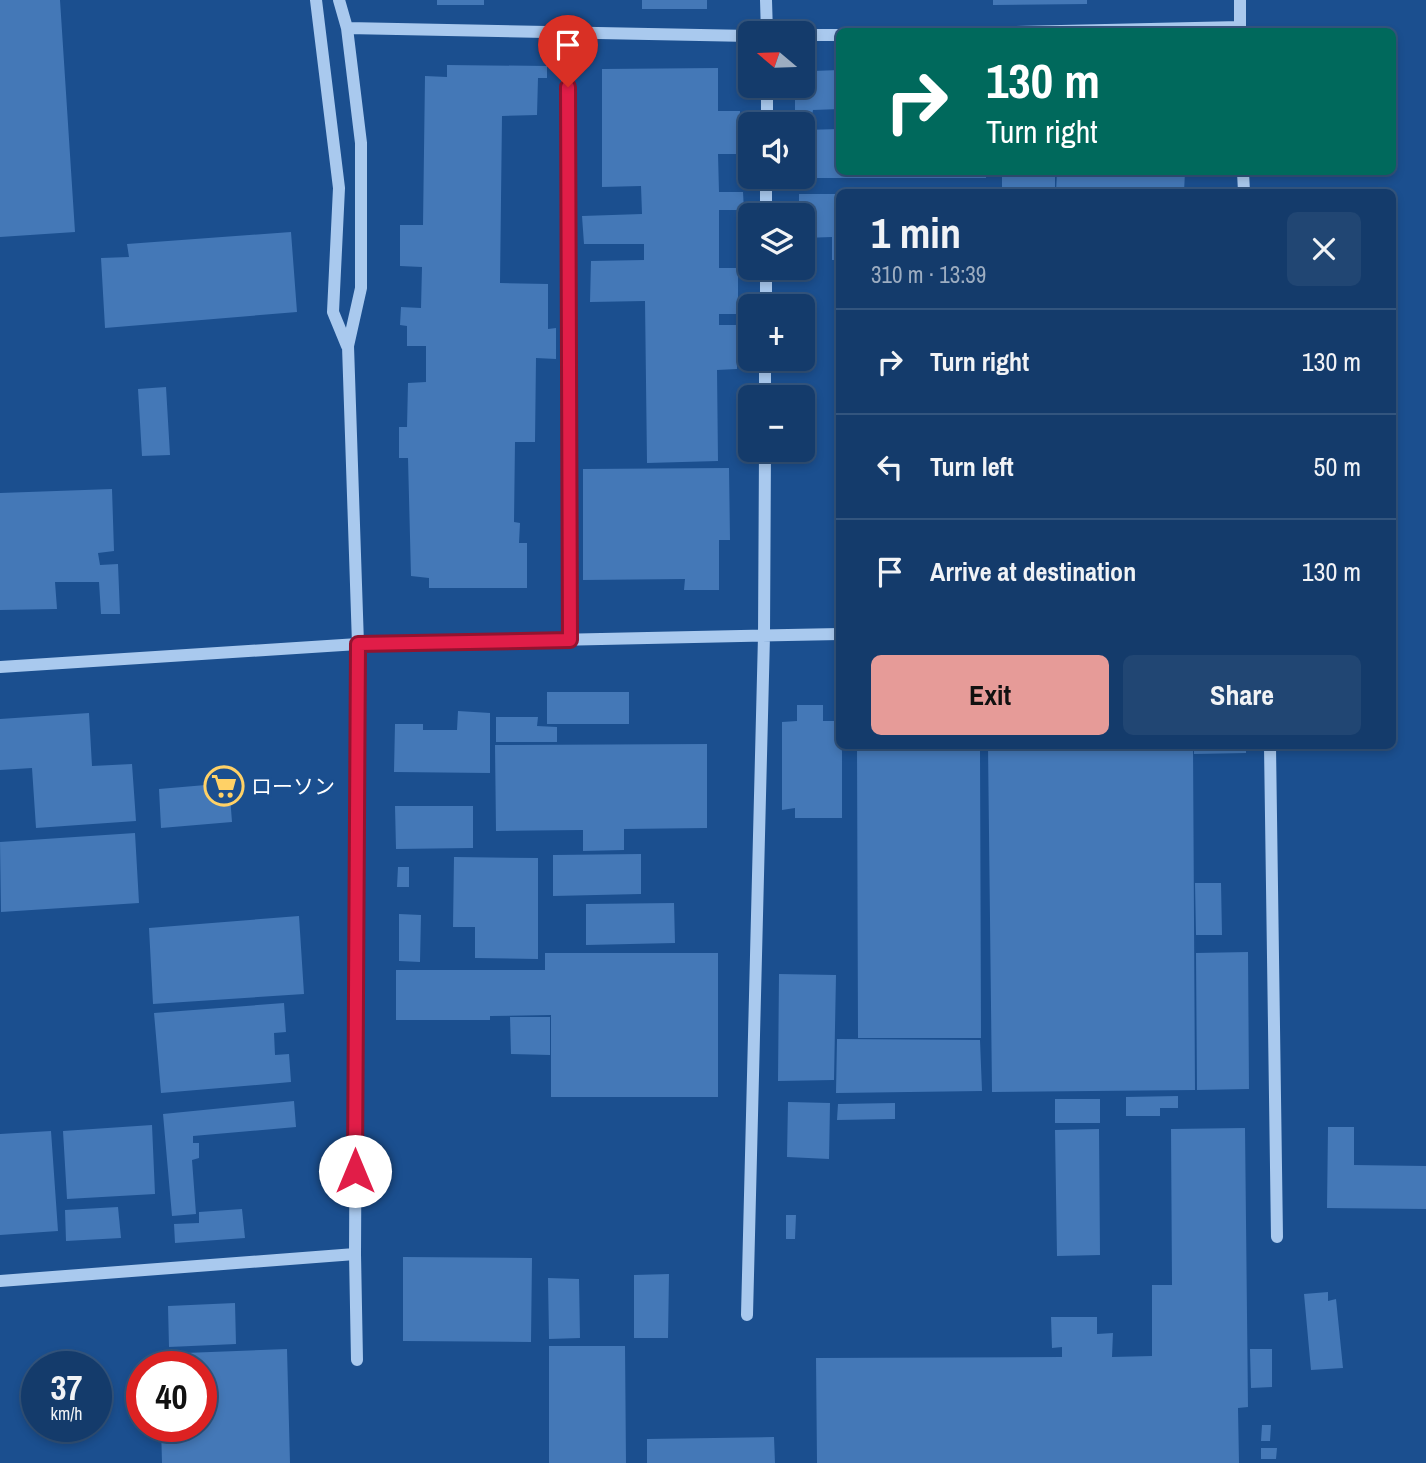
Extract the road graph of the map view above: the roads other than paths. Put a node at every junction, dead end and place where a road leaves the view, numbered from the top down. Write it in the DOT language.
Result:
graph roads {
  1 [pos="316,0"];
  2 [pos="339,0"];
  3 [pos="766,0"];
  4 [pos="1240,0"];
  5 [pos="767,21"];
  6 [pos="347,28"];
  7 [pos="1240,28"];
  8 [pos="567,32"];
  9 [pos="816,35"];
  10 [pos="836,35"];
  11 [pos="738,36"];
  12 [pos="348,346"];
  13 [pos="765,462"];
  14 [pos="836,634"];
  15 [pos="764,636"];
  16 [pos="570,640"];
  17 [pos="358,644"];
  18 [pos="0,667"];
  19 [pos="1270,749"];
  20 [pos="1277,1237"];
  21 [pos="355,1255"];
  22 [pos="0,1281"];
  23 [pos="747,1315"];
  24 [pos="357,1360"];
  1 -- 12 [label="street"];
  2 -- 6 [label="street"];
  3 -- 5 [label="street"];
  4 -- 7 [label="street"];
  6 -- 8 [label="street"];
  6 -- 12 [label="street"];
  8 -- 11 [label="street"];
  8 -- 16 [label="street"];
  9 -- 10 [label="street"];
  12 -- 17 [label="street"];
  13 -- 15 [label="street"];
  14 -- 15 [label="street"];
  15 -- 16 [label="street"];
  15 -- 23 [label="street"];
  16 -- 17 [label="street"];
  17 -- 18 [label="street"];
  17 -- 21 [label="street"];
  19 -- 20 [label="street"];
  21 -- 22 [label="street"];
  21 -- 24 [label="street"];
}
